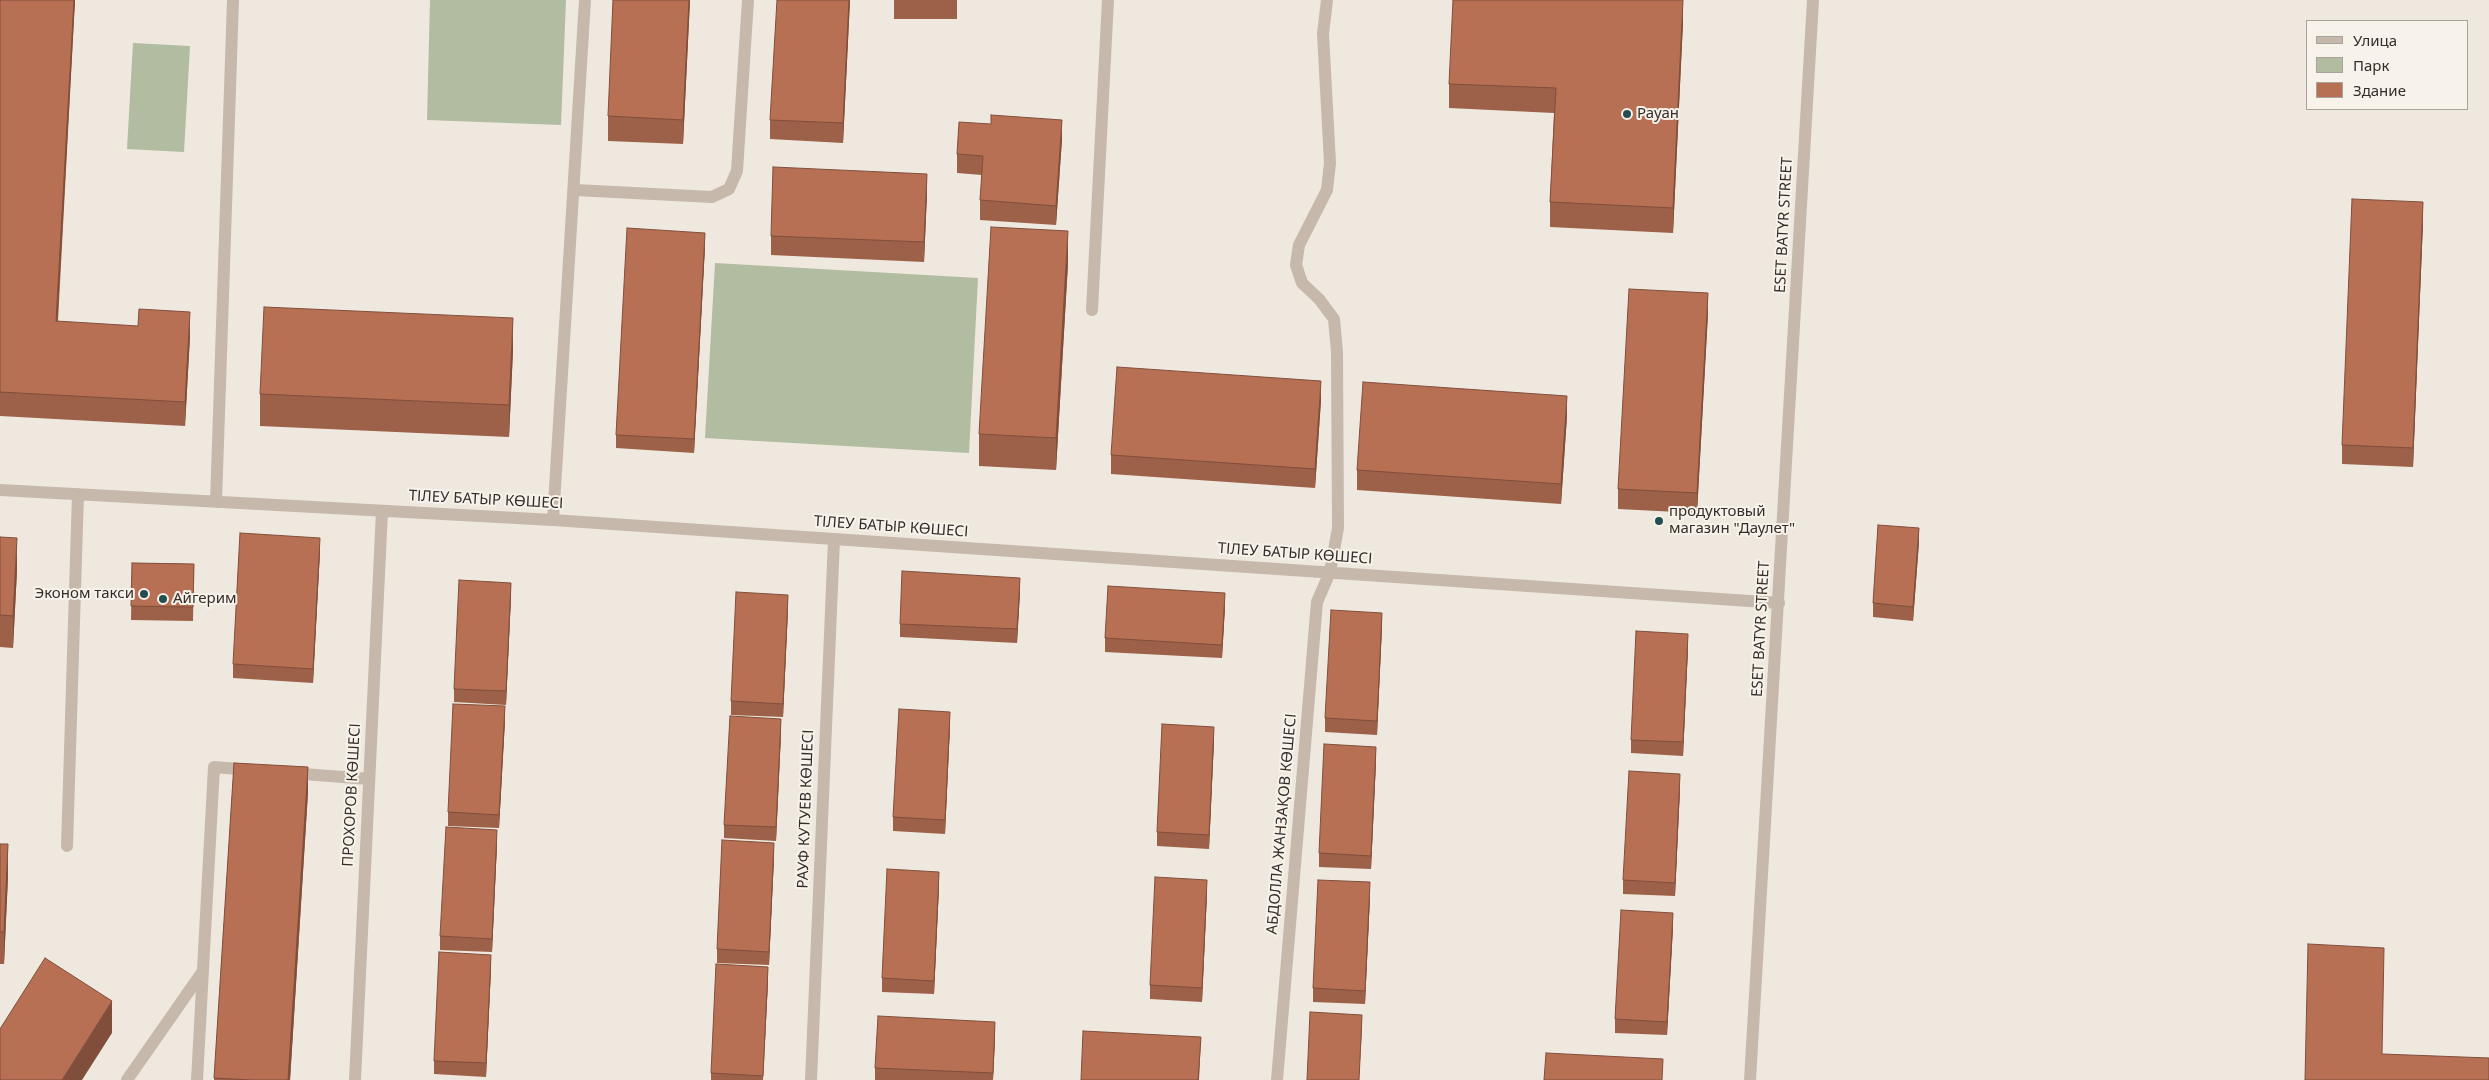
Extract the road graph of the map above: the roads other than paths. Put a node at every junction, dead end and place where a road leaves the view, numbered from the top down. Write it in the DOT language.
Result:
graph roads {
  1 [pos="233,0"];
  2 [pos="585,0"];
  3 [pos="748,0"];
  4 [pos="1108,0"];
  5 [pos="1328,0"];
  6 [pos="1813,0"];
  7 [pos="574,190"];
  8 [pos="1092,310"];
  9 [pos="0,490"];
  10 [pos="78,494"];
  11 [pos="216,502"];
  12 [pos="382,511"];
  13 [pos="553,520"];
  14 [pos="834,540"];
  15 [pos="1330,572"];
  16 [pos="1779,603"];
  17 [pos="369,779"];
  18 [pos="67,846"];
  19 [pos="203,971"];
  20 [pos="127,1080"];
  21 [pos="197,1080"];
  22 [pos="354,1080"];
  23 [pos="811,1080"];
  24 [pos="1276,1080"];
  25 [pos="1750,1080"];
  1 -- 11 [label="street"];
  2 -- 7 [label="street"];
  3 -- 7 [label="street"];
  4 -- 8 [label="street"];
  5 -- 15 [label="street, АБДОЛЛА ЖАНЗАҚОВ КӨШЕСІ"];
  6 -- 16 [label="street, ESET BATYR STREET"];
  7 -- 13 [label="street"];
  9 -- 10 [label="street, ТІЛЕУ БАТЫР КӨШЕСІ"];
  10 -- 11 [label="street, ТІЛЕУ БАТЫР КӨШЕСІ"];
  10 -- 18 [label="street"];
  11 -- 12 [label="street, ТІЛЕУ БАТЫР КӨШЕСІ"];
  12 -- 13 [label="street, ТІЛЕУ БАТЫР КӨШЕСІ"];
  12 -- 17 [label="street, ПРОХОРОВ КӨШЕСІ"];
  13 -- 14 [label="street, ТІЛЕУ БАТЫР КӨШЕСІ"];
  14 -- 15 [label="street, ТІЛЕУ БАТЫР КӨШЕСІ"];
  14 -- 23 [label="street, РАУФ КУТУЕВ КӨШЕСІ"];
  15 -- 16 [label="street, ТІЛЕУ БАТЫР КӨШЕСІ"];
  15 -- 24 [label="street, АБДОЛЛА ЖАНЗАҚОВ КӨШЕСІ"];
  16 -- 25 [label="street, ESET BATYR STREET"];
  17 -- 19 [label="street"];
  17 -- 22 [label="street, ПРОХОРОВ КӨШЕСІ"];
  19 -- 20 [label="street"];
  19 -- 21 [label="street"];
}
